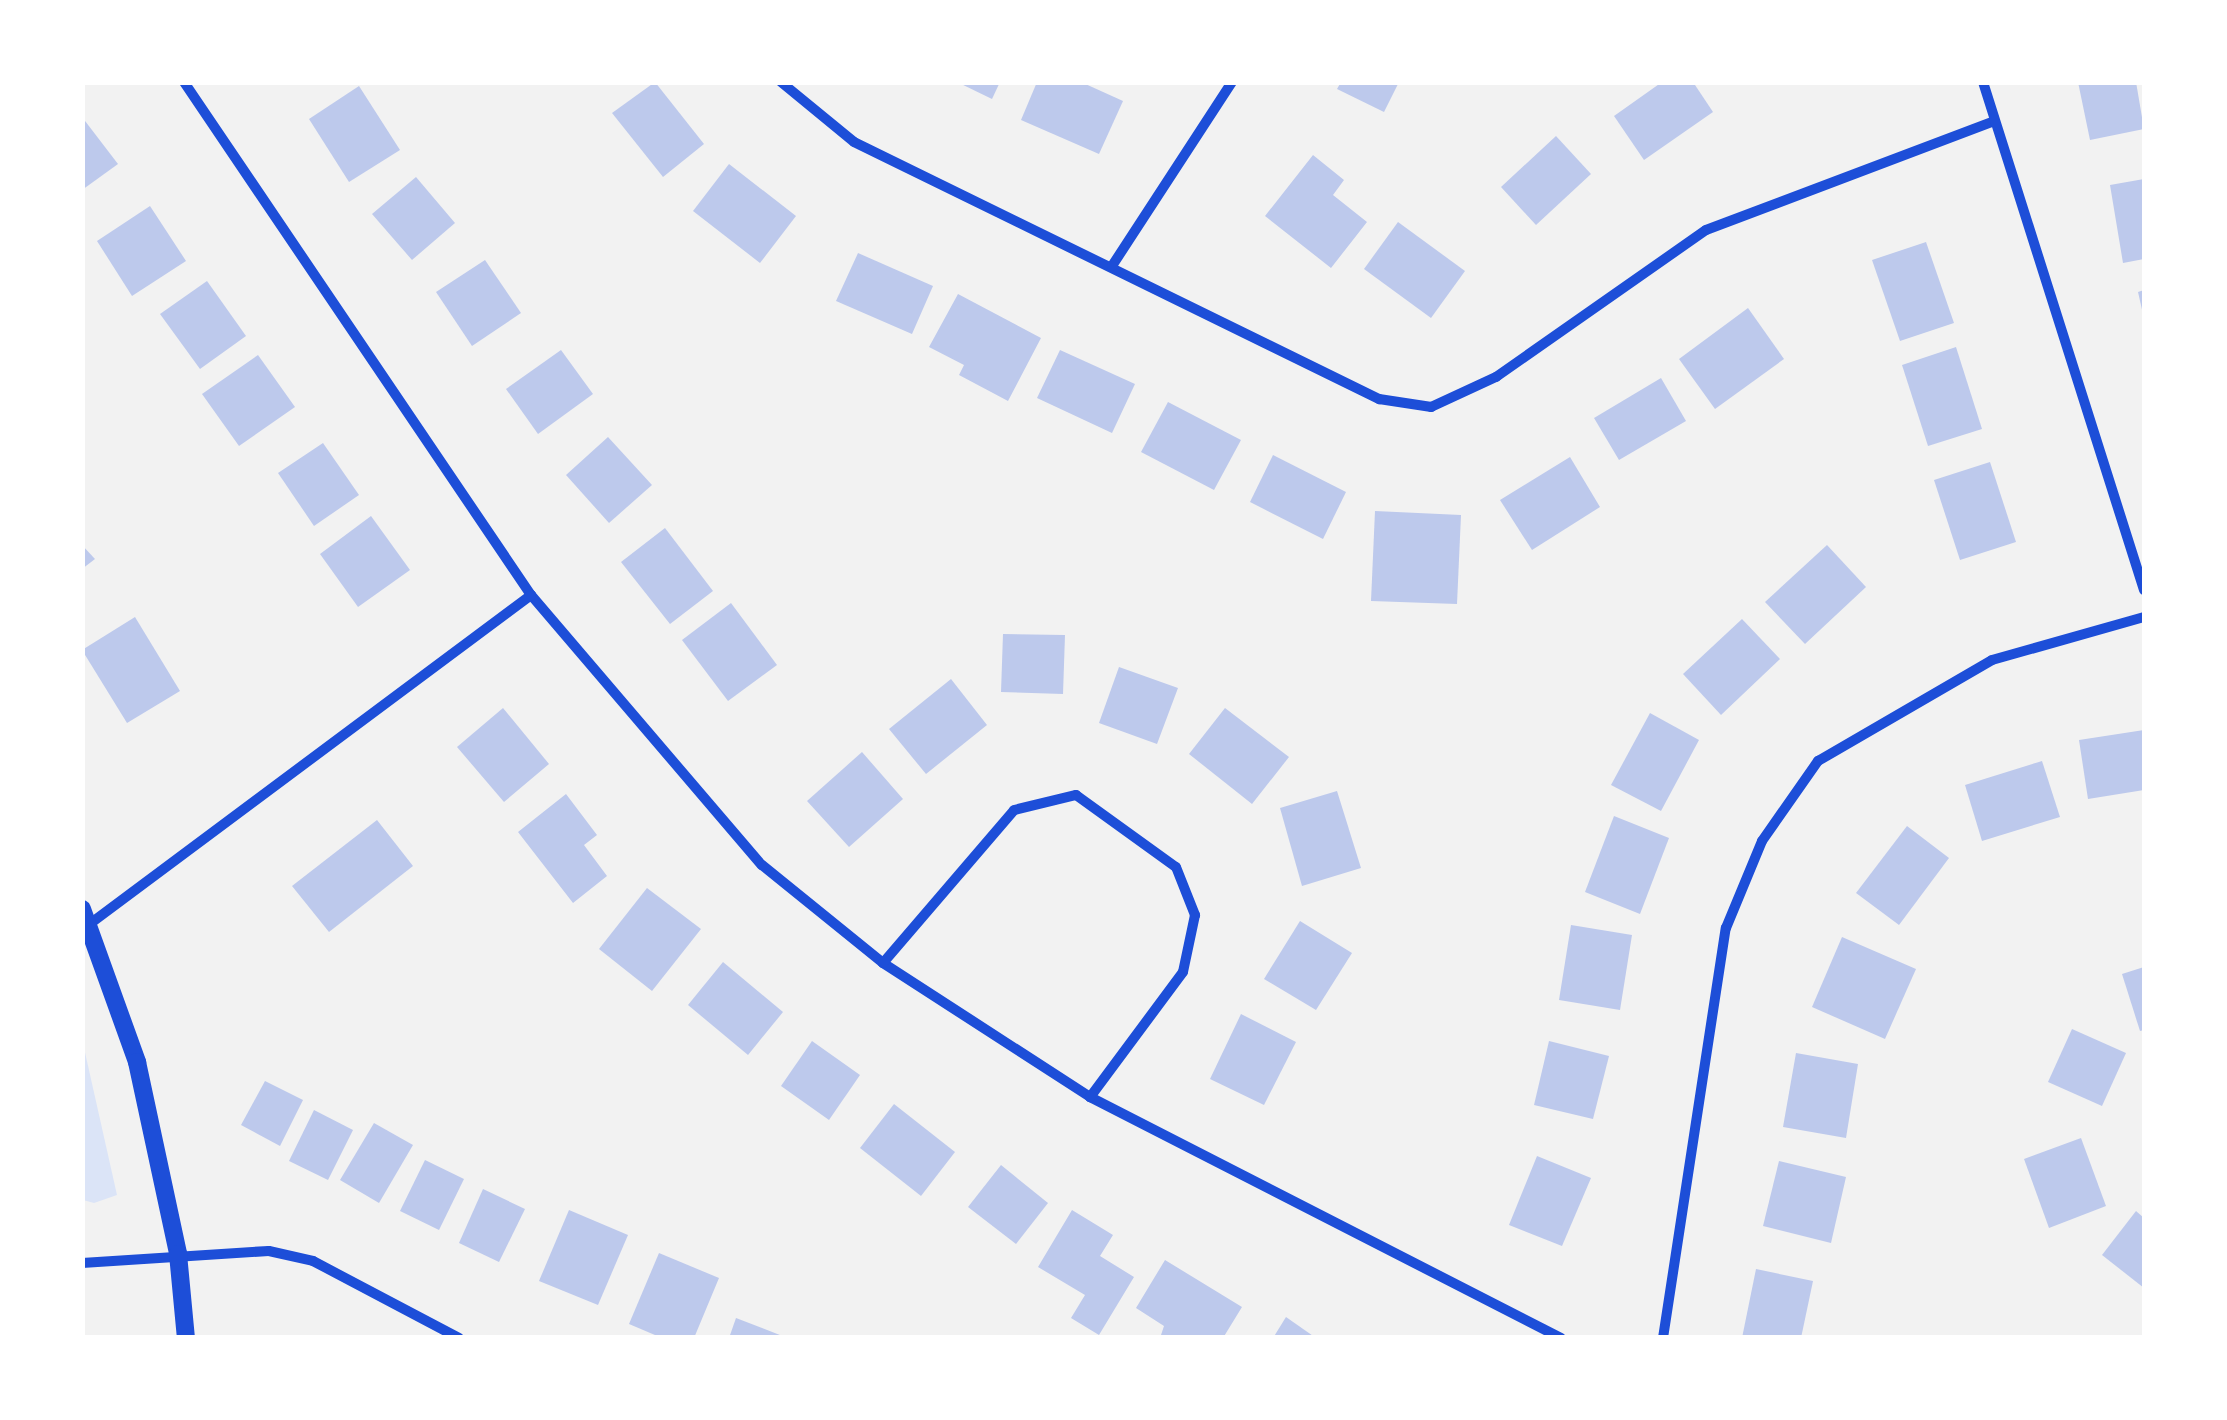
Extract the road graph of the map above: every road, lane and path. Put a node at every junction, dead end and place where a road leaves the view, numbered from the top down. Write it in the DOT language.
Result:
graph roads {
  1 [pos="184,82"];
  2 [pos="781,82"];
  3 [pos="1232,82"];
  4 [pos="1983,82"];
  5 [pos="1994,121"];
  6 [pos="1112,266"];
  7 [pos="2144,590"];
  8 [pos="531,595"];
  9 [pos="2144,618"];
  10 [pos="87,916"];
  11 [pos="882,963"];
  12 [pos="1090,1097"];
  13 [pos="178,1254"];
  14 [pos="82,1263"];
  15 [pos="186,1338"];
  16 [pos="459,1338"];
  17 [pos="1560,1338"];
  18 [pos="1663,1338"];
  1 -- 8 [label="street"];
  2 -- 6 [label="street"];
  3 -- 6 [label="street"];
  4 -- 5 [label="street"];
  5 -- 6 [label="street"];
  5 -- 7 [label="street"];
  8 -- 10 [label="street"];
  8 -- 11 [label="street"];
  9 -- 18 [label="street"];
  10 -- 13 [label="street"];
  11 -- 12 [label="street"];
  11 -- 12 [label="street"];
  12 -- 17 [label="street"];
  13 -- 14 [label="street"];
  13 -- 15 [label="street"];
  13 -- 16 [label="street"];
}
